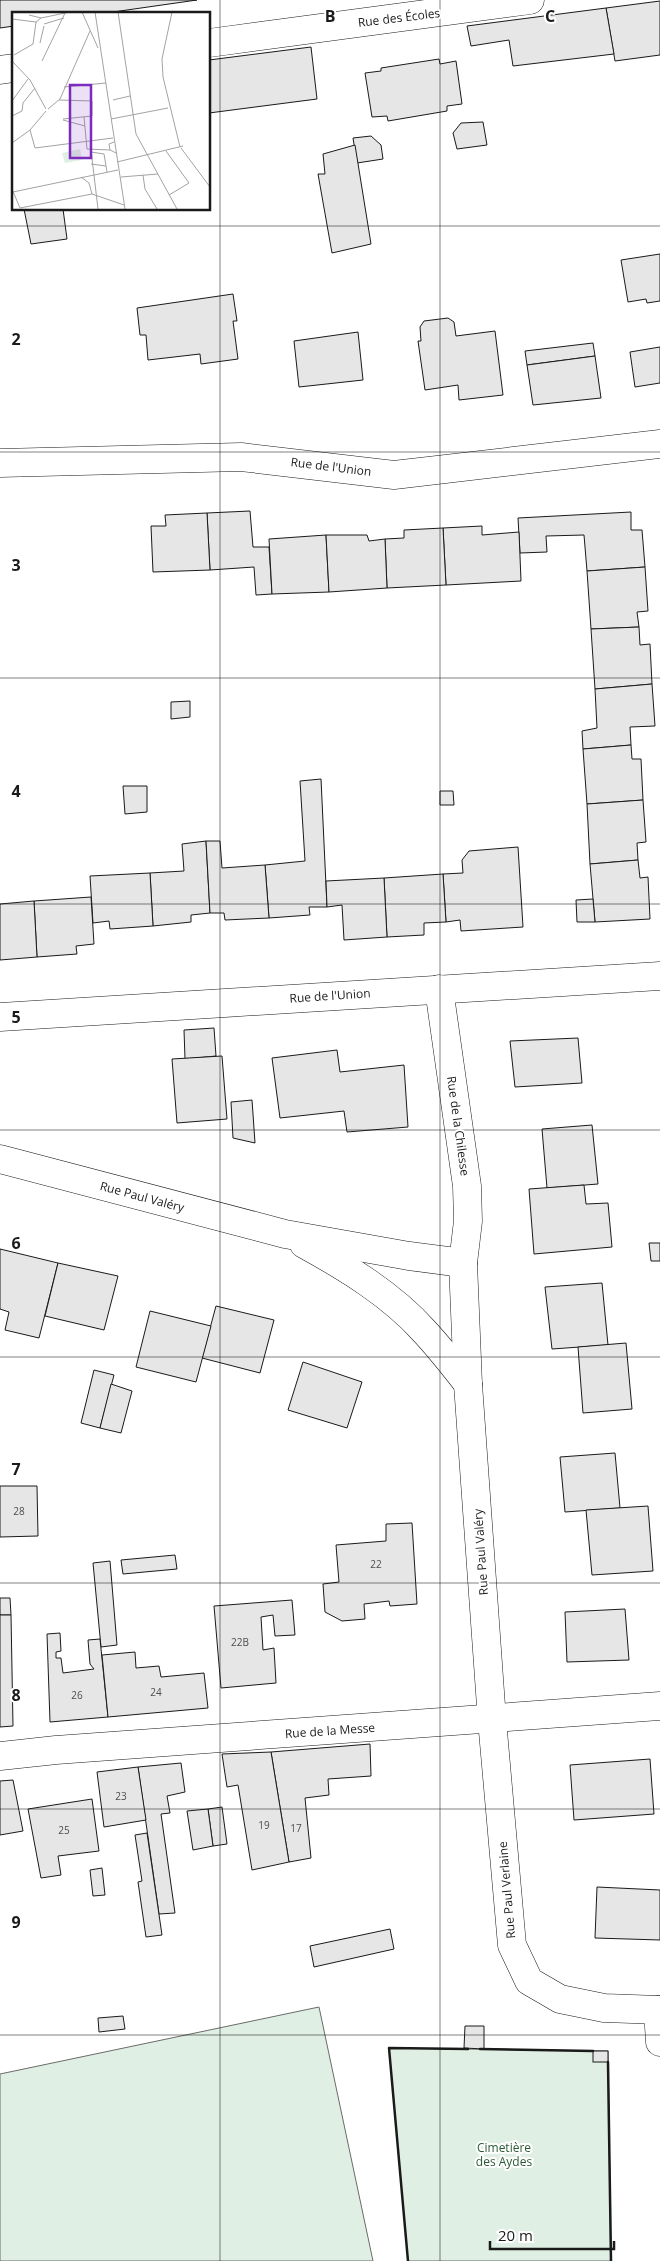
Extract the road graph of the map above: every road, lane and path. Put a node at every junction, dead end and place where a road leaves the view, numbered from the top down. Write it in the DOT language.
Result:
graph roads {
  1 [pos="530,0"];
  2 [pos="210,42"];
  3 [pos="660,444"];
  4 [pos="0,463"];
  5 [pos="660,976"];
  6 [pos="439,989"];
  7 [pos="0,1017"];
  8 [pos="0,1160"];
  9 [pos="285,1234"];
  10 [pos="463,1263"];
  11 [pos="468,1384"];
  12 [pos="660,1706"];
  13 [pos="492,1720"];
  14 [pos="0,1756"];
  15 [pos="659,2010"];
  16 [pos="660,2042"];
  1 -- 2 [label="street, Rue des Écoles"];
  3 -- 4 [label="street, Rue de l'Union"];
  5 -- 6 [label="street, Rue de l'Union"];
  6 -- 7 [label="street, Rue de l'Union"];
  6 -- 10 [label="street, Rue de la Chilesse"];
  8 -- 9 [label="street, Rue Paul Valéry"];
  9 -- 10 [label="street, Rue Paul Valéry"];
  9 -- 11 [label="street, Rue Paul Valéry"];
  10 -- 11 [label="street, Rue Paul Valéry"];
  11 -- 13 [label="street, Rue Paul Valéry"];
  12 -- 13 [label="street, Rue de la Messe"];
  13 -- 14 [label="street, Rue de la Messe"];
  13 -- 15 [label="street, Rue Paul Verlaine"];
  15 -- 16 [label="street"];
}
